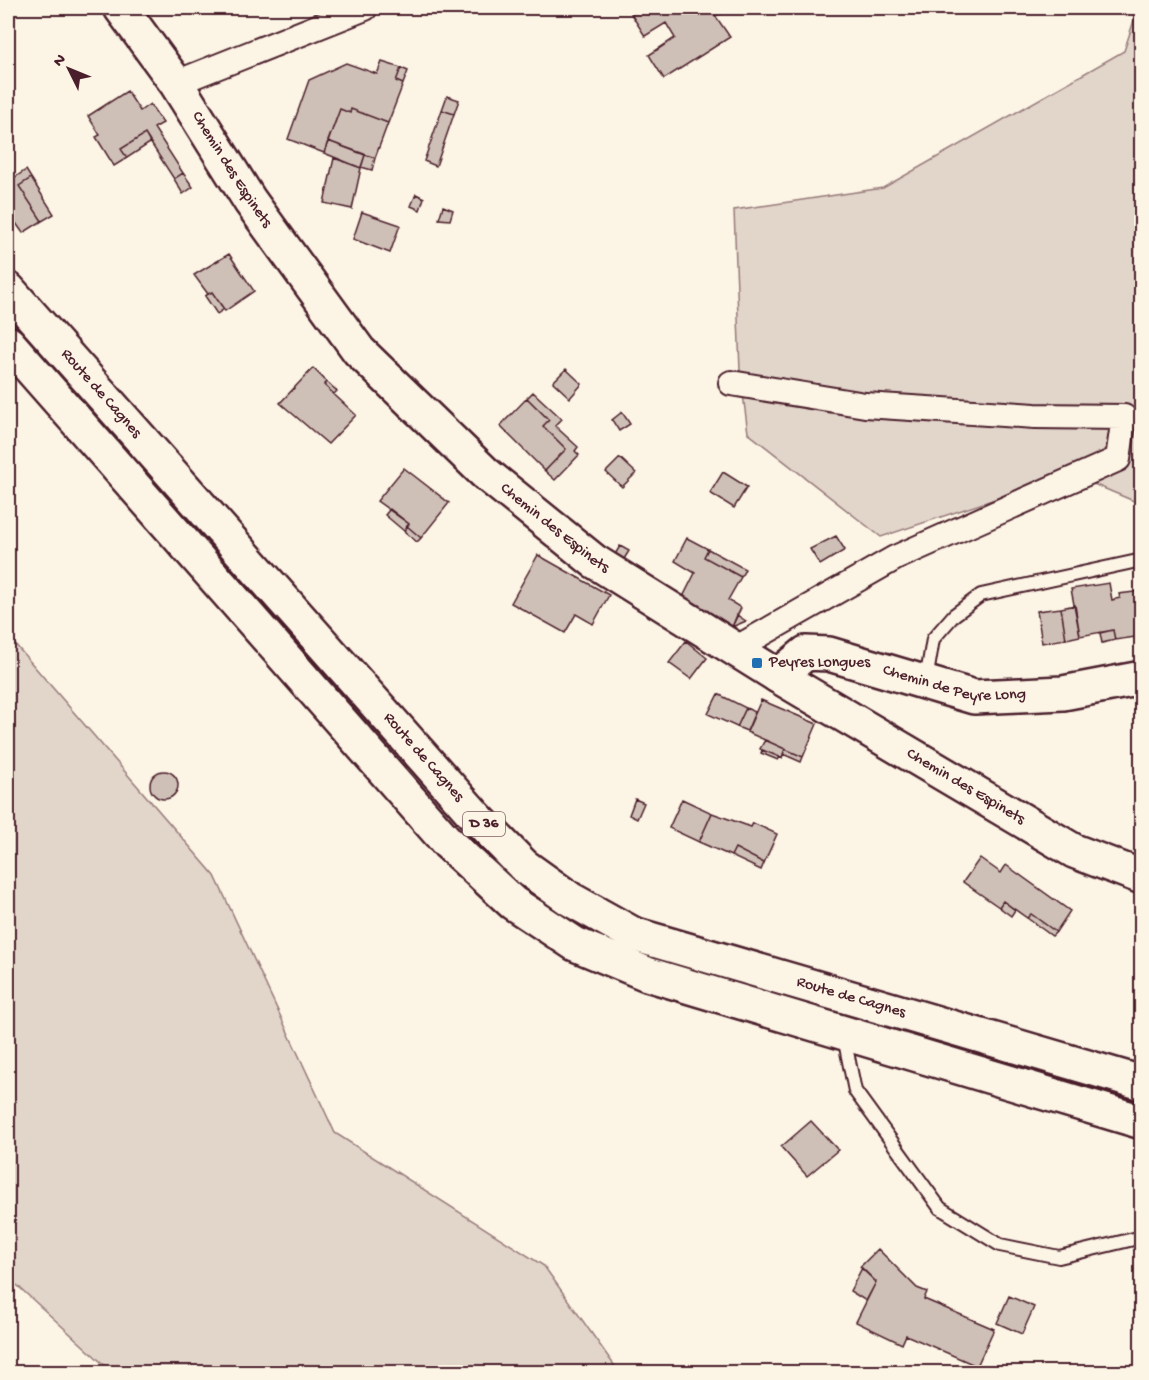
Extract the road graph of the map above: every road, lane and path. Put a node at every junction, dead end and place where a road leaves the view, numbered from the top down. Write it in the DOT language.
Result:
graph roads {
  1 [pos="121,8"];
  2 [pos="365,8"];
  3 [pos="176,83"];
  4 [pos="8,289"];
  5 [pos="8,343"];
  6 [pos="731,383"];
  7 [pos="1142,560"];
  8 [pos="735,649"];
  9 [pos="778,676"];
  10 [pos="1142,678"];
  11 [pos="926,682"];
  12 [pos="1142,877"];
  13 [pos="843,1032"];
  14 [pos="1142,1083"];
  15 [pos="1142,1122"];
  16 [pos="1142,1237"];
  1 -- 3 [label="main road, Chemin des Espinets"];
  2 -- 3 [label="street"];
  3 -- 8 [label="main road, Chemin des Espinets"];
  4 -- 14 [label="main road, Route de Cagnes / D 36"];
  5 -- 13 [label="main road, D 36"];
  6 -- 8 [label="street"];
  7 -- 11 [label="lane"];
  8 -- 9 [label="main road, Chemin des Espinets"];
  9 -- 11 [label="main road, Chemin de Peyre Long"];
  9 -- 12 [label="main road, Chemin des Espinets"];
  10 -- 11 [label="main road, Chemin de Peyre Long"];
  13 -- 15 [label="main road, D 36"];
  13 -- 16 [label="lane"];
}
